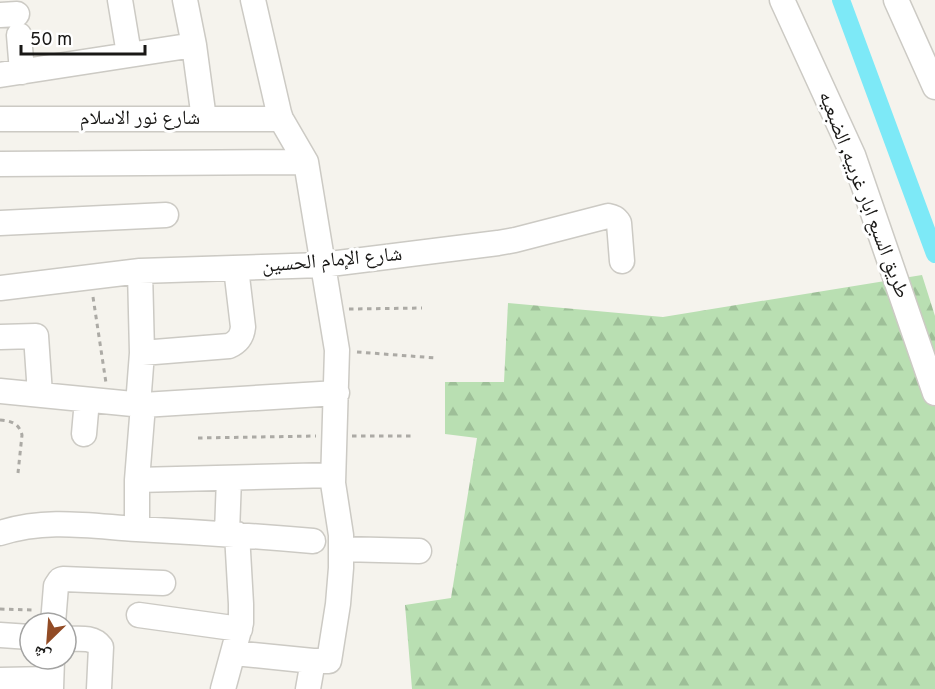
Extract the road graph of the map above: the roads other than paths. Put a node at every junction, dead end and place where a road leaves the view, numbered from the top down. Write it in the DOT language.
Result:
graph roads {
  1 [pos="120,0"];
  2 [pos="185,0"];
  3 [pos="253,0"];
  4 [pos="783,0"];
  5 [pos="896,0"];
  6 [pos="12,22"];
  7 [pos="194,45"];
  8 [pos="129,54"];
  9 [pos="11,74"];
  10 [pos="935,87"];
  11 [pos="0,119"];
  12 [pos="281,119"];
  13 [pos="204,120"];
  14 [pos="306,162"];
  15 [pos="0,164"];
  16 [pos="166,215"];
  17 [pos="0,223"];
  18 [pos="622,261"];
  19 [pos="322,265"];
  20 [pos="236,268"];
  21 [pos="140,272"];
  22 [pos="0,288"];
  23 [pos="0,337"];
  24 [pos="142,353"];
  25 [pos="0,392"];
  26 [pos="337,393"];
  27 [pos="935,393"];
  28 [pos="40,394"];
  29 [pos="98,401"];
  30 [pos="140,405"];
  31 [pos="84,434"];
  32 [pos="333,475"];
  33 [pos="229,478"];
  34 [pos="137,480"];
  35 [pos="137,529"];
  36 [pos="0,533"];
  37 [pos="232,534"];
  38 [pos="313,541"];
  39 [pos="341,549"];
  40 [pos="419,551"];
  41 [pos="163,583"];
  42 [pos="54,611"];
  43 [pos="140,615"];
  44 [pos="240,629"];
  45 [pos="0,635"];
  46 [pos="18,636"];
  47 [pos="78,639"];
  48 [pos="234,653"];
  49 [pos="313,661"];
  50 [pos="51,676"];
  51 [pos="0,680"];
  52 [pos="99,689"];
  53 [pos="223,689"];
  54 [pos="308,689"];
  1 -- 8 [label="street"];
  2 -- 7 [label="street"];
  3 -- 12 [label="street"];
  4 -- 27 [label="street, طريق السبع ابار غربيه, الضبعيه"];
  5 -- 10 [label="street"];
  6 -- 9 [label="street"];
  7 -- 8 [label="street"];
  7 -- 13 [label="street"];
  8 -- 9 [label="street"];
  11 -- 13 [label="street, شارع نور الاسلام"];
  12 -- 13 [label="street, شارع نور الاسلام"];
  12 -- 14 [label="street"];
  14 -- 15 [label="street"];
  14 -- 19 [label="street"];
  16 -- 17 [label="street"];
  18 -- 19 [label="street, شارع الإمام الحسين"];
  19 -- 20 [label="street, شارع الإمام الحسين"];
  19 -- 26 [label="street"];
  20 -- 21 [label="street, شارع الإمام الحسين"];
  20 -- 24 [label="street"];
  21 -- 22 [label="street, شارع الإمام الحسين"];
  21 -- 24 [label="street"];
  23 -- 28 [label="street"];
  24 -- 30 [label="street"];
  25 -- 28 [label="street"];
  26 -- 30 [label="street"];
  26 -- 32 [label="street"];
  28 -- 29 [label="street"];
  29 -- 30 [label="street"];
  29 -- 31 [label="street"];
  30 -- 34 [label="street"];
  32 -- 33 [label="street"];
  32 -- 39 [label="street"];
  33 -- 34 [label="street"];
  33 -- 37 [label="street"];
  34 -- 35 [label="street"];
  35 -- 36 [label="street"];
  35 -- 37 [label="street"];
  37 -- 38 [label="street"];
  37 -- 44 [label="street"];
  39 -- 40 [label="street"];
  39 -- 49 [label="street"];
  41 -- 42 [label="street"];
  43 -- 44 [label="street"];
  44 -- 48 [label="street"];
  45 -- 46 [label="street"];
  47 -- 52 [label="street"];
  48 -- 49 [label="street"];
  48 -- 53 [label="street"];
  49 -- 54 [label="street"];
  50 -- 51 [label="street"];
}
